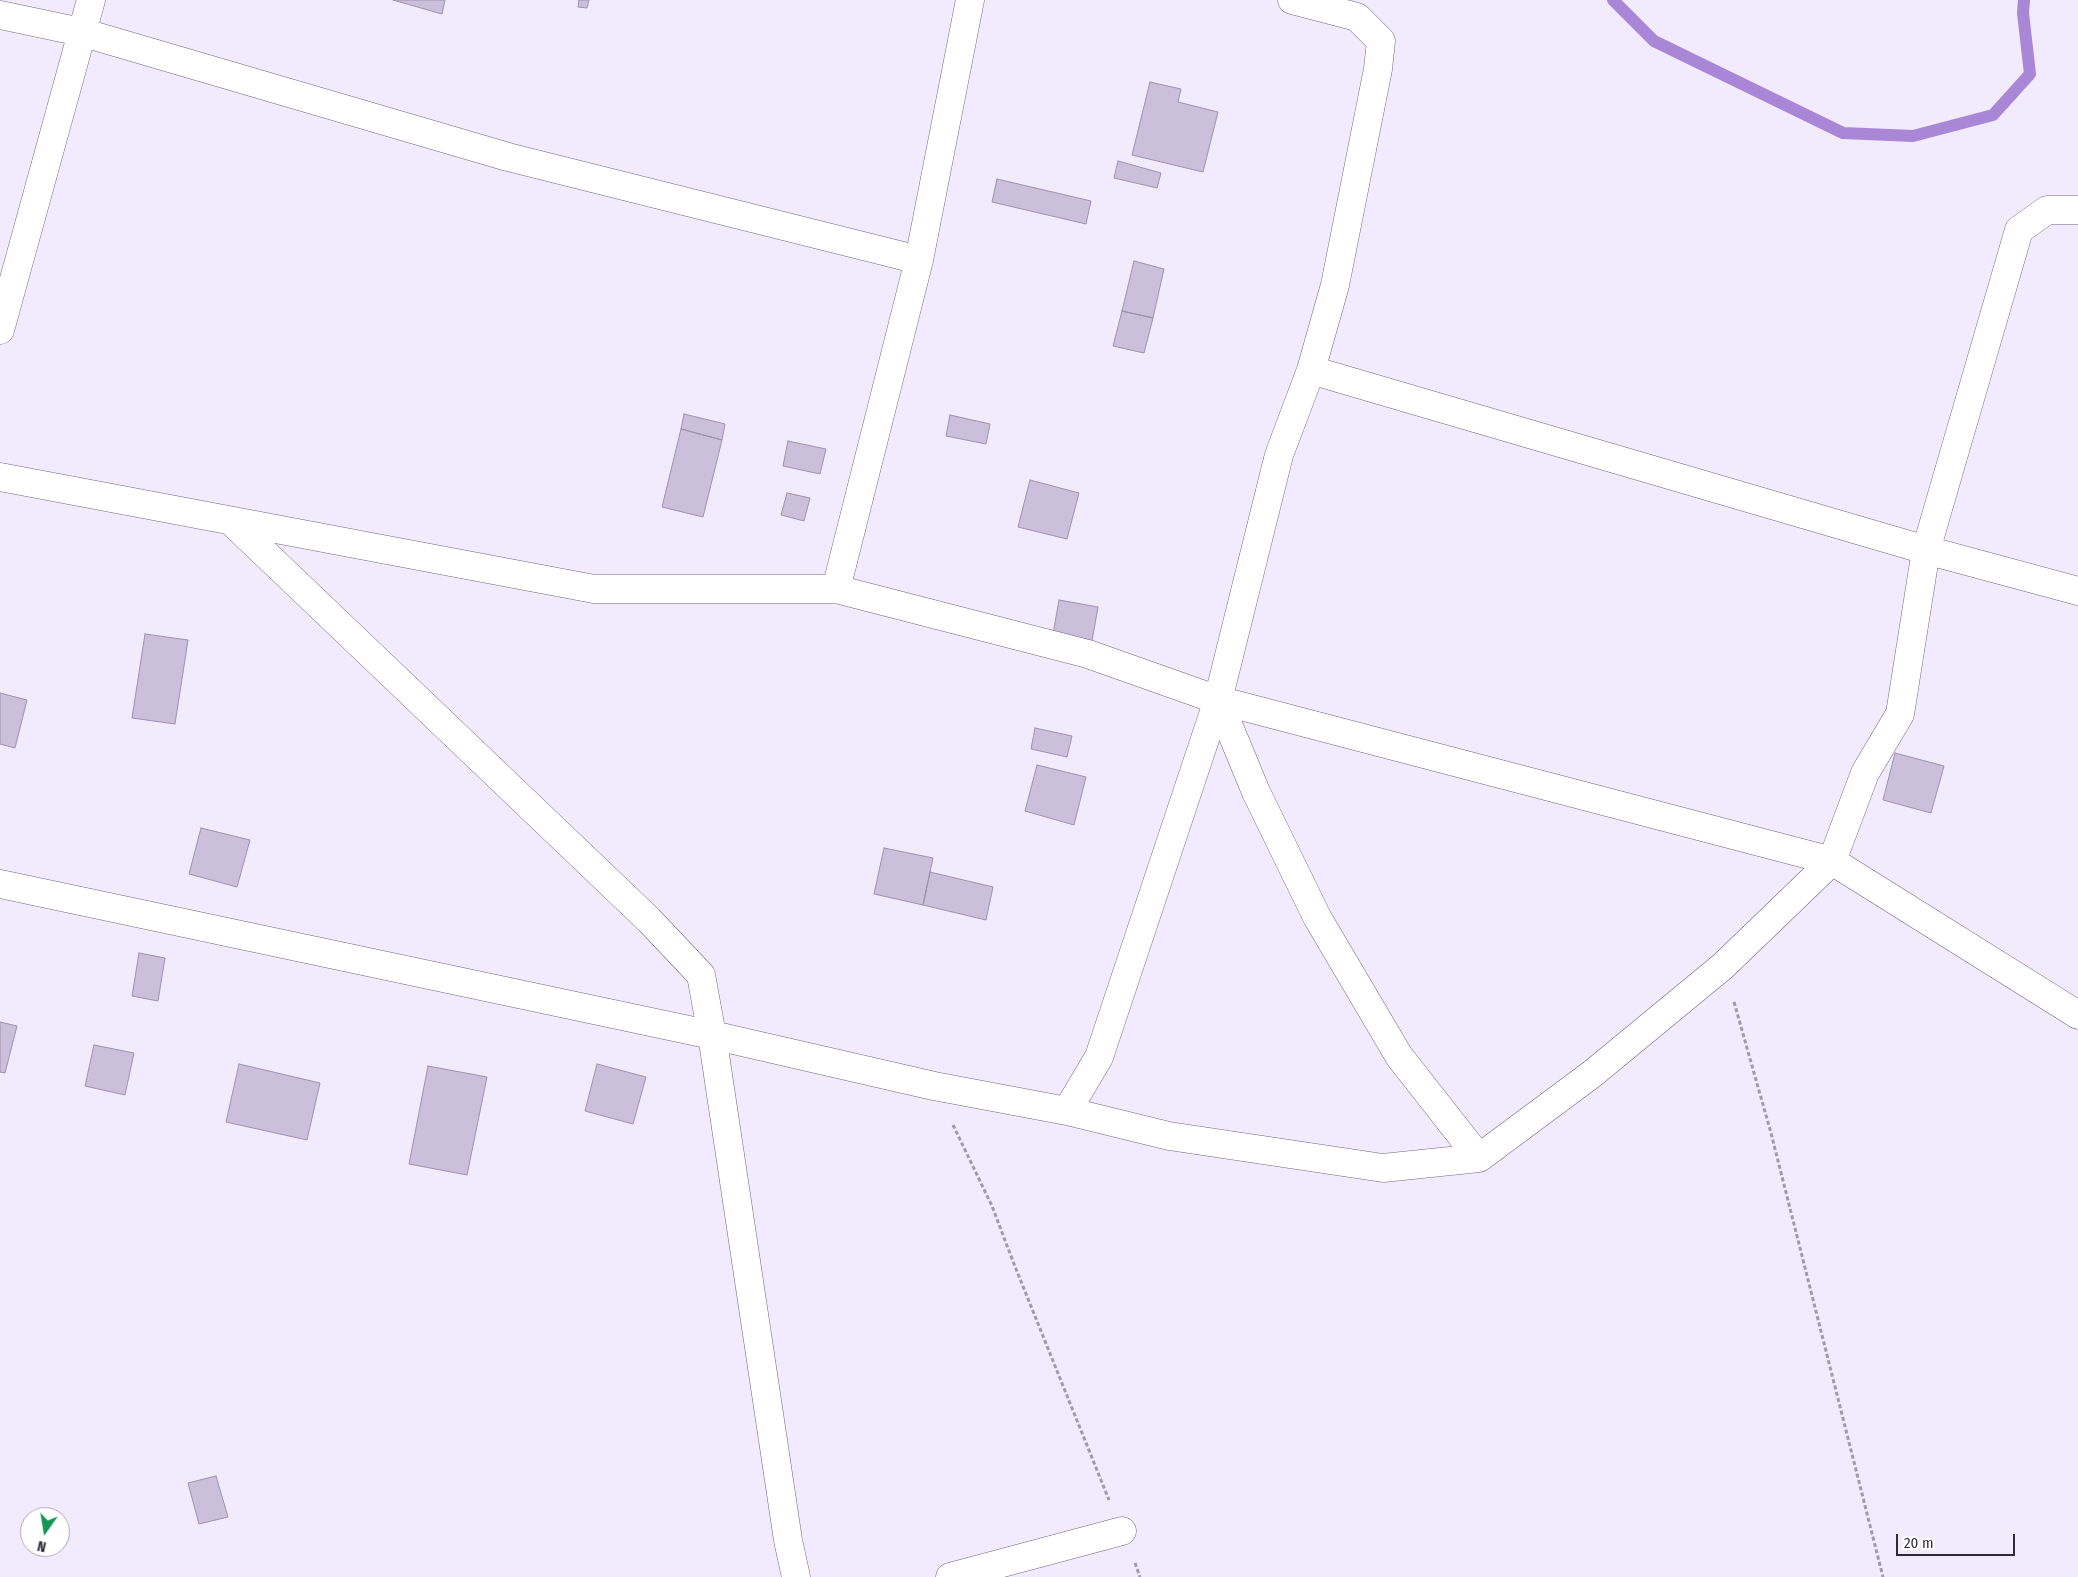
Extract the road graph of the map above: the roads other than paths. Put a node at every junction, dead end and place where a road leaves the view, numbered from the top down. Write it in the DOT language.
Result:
graph roads {
  1 [pos="91,0"];
  2 [pos="970,0"];
  3 [pos="1292,0"];
  4 [pos="0,15"];
  5 [pos="82,32"];
  6 [pos="2078,210"];
  7 [pos="919,260"];
  8 [pos="0,330"];
  9 [pos="1311,370"];
  10 [pos="0,477"];
  11 [pos="231,521"];
  12 [pos="1926,550"];
  13 [pos="836,589"];
  14 [pos="2078,591"];
  15 [pos="1218,700"];
  16 [pos="1832,861"];
  17 [pos="0,884"];
  18 [pos="2078,1015"];
  19 [pos="712,1035"];
  20 [pos="1067,1111"];
  21 [pos="1479,1158"];
  22 [pos="1122,1531"];
  23 [pos="796,1577"];
  24 [pos="950,1577"];
  1 -- 5 [label="street"];
  2 -- 7 [label="street"];
  3 -- 9 [label="street"];
  4 -- 5 [label="street"];
  5 -- 7 [label="street"];
  5 -- 8 [label="street"];
  6 -- 12 [label="street"];
  7 -- 13 [label="street"];
  9 -- 12 [label="street"];
  9 -- 15 [label="street"];
  10 -- 11 [label="street"];
  11 -- 13 [label="street"];
  11 -- 19 [label="street"];
  12 -- 14 [label="street"];
  12 -- 16 [label="street"];
  13 -- 15 [label="street"];
  15 -- 16 [label="street"];
  15 -- 20 [label="street"];
  15 -- 21 [label="street"];
  16 -- 18 [label="street"];
  16 -- 21 [label="street"];
  17 -- 19 [label="street"];
  19 -- 20 [label="street"];
  19 -- 23 [label="street"];
  20 -- 21 [label="street"];
  22 -- 24 [label="street"];
}
